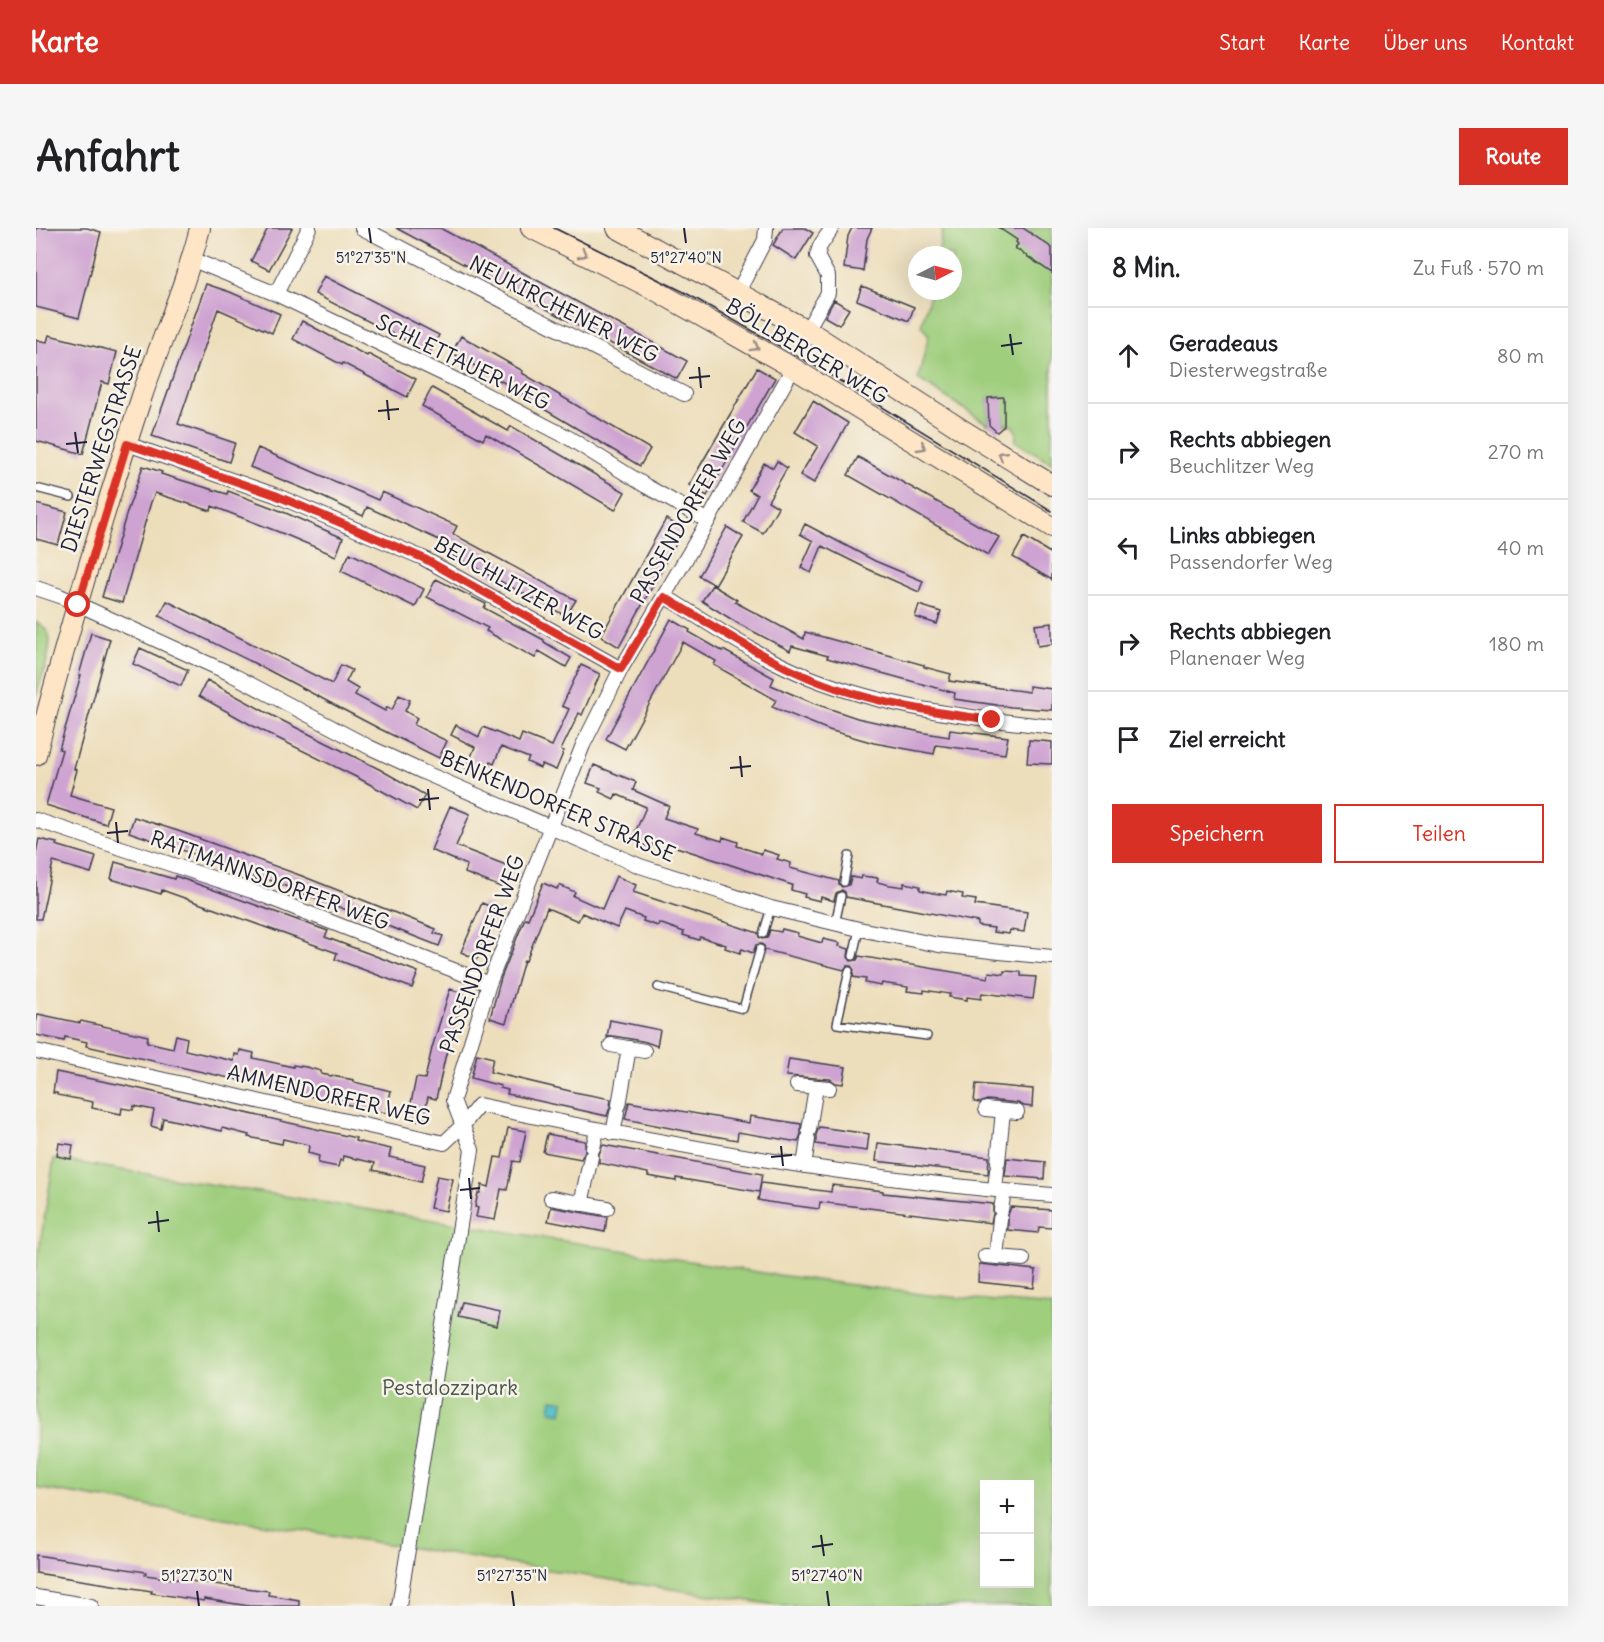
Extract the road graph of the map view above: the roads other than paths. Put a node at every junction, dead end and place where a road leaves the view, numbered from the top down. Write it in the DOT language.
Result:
graph roads {
  1 [pos="200,228"];
  2 [pos="309,228"];
  3 [pos="362,228"];
  4 [pos="531,228"];
  5 [pos="617,228"];
  6 [pos="832,228"];
  7 [pos="767,232"];
  8 [pos="191,258"];
  9 [pos="738,292"];
  10 [pos="276,294"];
  11 [pos="807,330"];
  12 [pos="793,368"];
  13 [pos="684,394"];
  14 [pos="127,444"];
  15 [pos="1052,485"];
  16 [pos="36,488"];
  17 [pos="70,497"];
  18 [pos="708,521"];
  19 [pos="1052,526"];
  20 [pos="36,588"];
  21 [pos="664,597"];
  22 [pos="78,605"];
  23 [pos="621,669"];
  24 [pos="1052,727"];
  25 [pos="36,755"];
  26 [pos="36,820"];
  27 [pos="550,828"];
  28 [pos="849,856"];
  29 [pos="844,882"];
  30 [pos="841,896"];
  31 [pos="771,908"];
  32 [pos="835,924"];
  33 [pos="859,929"];
  34 [pos="763,934"];
  35 [pos="760,948"];
  36 [pos="853,956"];
  37 [pos="1052,957"];
  38 [pos="849,970"];
  39 [pos="489,984"];
  40 [pos="658,987"];
  41 [pos="927,1036"];
  42 [pos="611,1045"];
  43 [pos="629,1048"];
  44 [pos="36,1051"];
  45 [pos="644,1051"];
  46 [pos="798,1085"];
  47 [pos="986,1109"];
  48 [pos="1003,1111"];
  49 [pos="1017,1112"];
  50 [pos="463,1125"];
  51 [pos="597,1130"];
  52 [pos="613,1133"];
  53 [pos="804,1166"];
  54 [pos="999,1190"];
  55 [pos="1052,1195"];
  56 [pos="551,1198"];
  57 [pos="581,1204"];
  58 [pos="607,1208"];
  59 [pos="1023,1259"];
  60 [pos="36,1597"];
  61 [pos="91,1606"];
  62 [pos="399,1606"];
  1 -- 8 [label="street, DIESTERWEGSTRASSE"];
  2 -- 10 [label="street"];
  3 -- 13 [label="street, NEUKIRCHENER WEG"];
  4 -- 12 [label="street, BÖLLBERGER WEG, one-way"];
  5 -- 9 [label="street, BÖLLBERGER WEG"];
  6 -- 11 [label="street"];
  7 -- 9 [label="street"];
  8 -- 10 [label="street, SCHLETTAUER WEG"];
  8 -- 14 [label="street, DIESTERWEGSTRASSE"];
  9 -- 11 [label="street, BÖLLBERGER WEG"];
  10 -- 18 [label="street, SCHLETTAUER WEG"];
  15 -- 11 [label="street, BÖLLBERGER WEG, one-way"];
  12 -- 18 [label="street, PASSENDORFER WEG"];
  12 -- 19 [label="street, BÖLLBERGER WEG, one-way"];
  14 -- 22 [label="street, DIESTERWEGSTRASSE"];
  14 -- 23 [label="street, BEUCHLITZER WEG"];
  16 -- 17 [label="lane"];
  18 -- 21 [label="street, PASSENDORFER WEG"];
  20 -- 22 [label="street, BENKENDORFER STRASSE"];
  21 -- 23 [label="street, PASSENDORFER WEG"];
  21 -- 24 [label="street"];
  22 -- 25 [label="street, DIESTERWEGSTRASSE"];
  22 -- 27 [label="street, BENKENDORFER STRASSE"];
  23 -- 27 [label="street, PASSENDORFER WEG"];
  26 -- 39 [label="street, RATTMANNSDORFER WEG"];
  27 -- 31 [label="street, BENKENDORFER STRASSE"];
  27 -- 39 [label="street, PASSENDORFER WEG"];
  28 -- 29 [label="lane"];
  30 -- 32 [label="lane"];
  31 -- 32 [label="street, BENKENDORFER STRASSE"];
  31 -- 34 [label="lane"];
  32 -- 33 [label="street, BENKENDORFER STRASSE"];
  33 -- 36 [label="lane"];
  33 -- 37 [label="street, BENKENDORFER STRASSE"];
  35 -- 40 [label="lane"];
  38 -- 41 [label="lane"];
  39 -- 50 [label="street, PASSENDORFER WEG"];
  42 -- 43 [label="street"];
  43 -- 45 [label="street"];
  43 -- 52 [label="street"];
  44 -- 50 [label="street, AMMENDORFER WEG"];
  46 -- 53 [label="street"];
  47 -- 48 [label="street"];
  48 -- 49 [label="street"];
  48 -- 54 [label="street"];
  50 -- 51 [label="street, AMMENDORFER WEG"];
  50 -- 62 [label="street, PASSENDORFER WEG"];
  51 -- 52 [label="street, AMMENDORFER WEG"];
  51 -- 57 [label="street"];
  52 -- 53 [label="street, AMMENDORFER WEG"];
  53 -- 54 [label="street, AMMENDORFER WEG"];
  54 -- 55 [label="street, AMMENDORFER WEG"];
  54 -- 59 [label="street"];
  56 -- 57 [label="street"];
  57 -- 58 [label="street"];
  60 -- 61 [label="street"];
}
